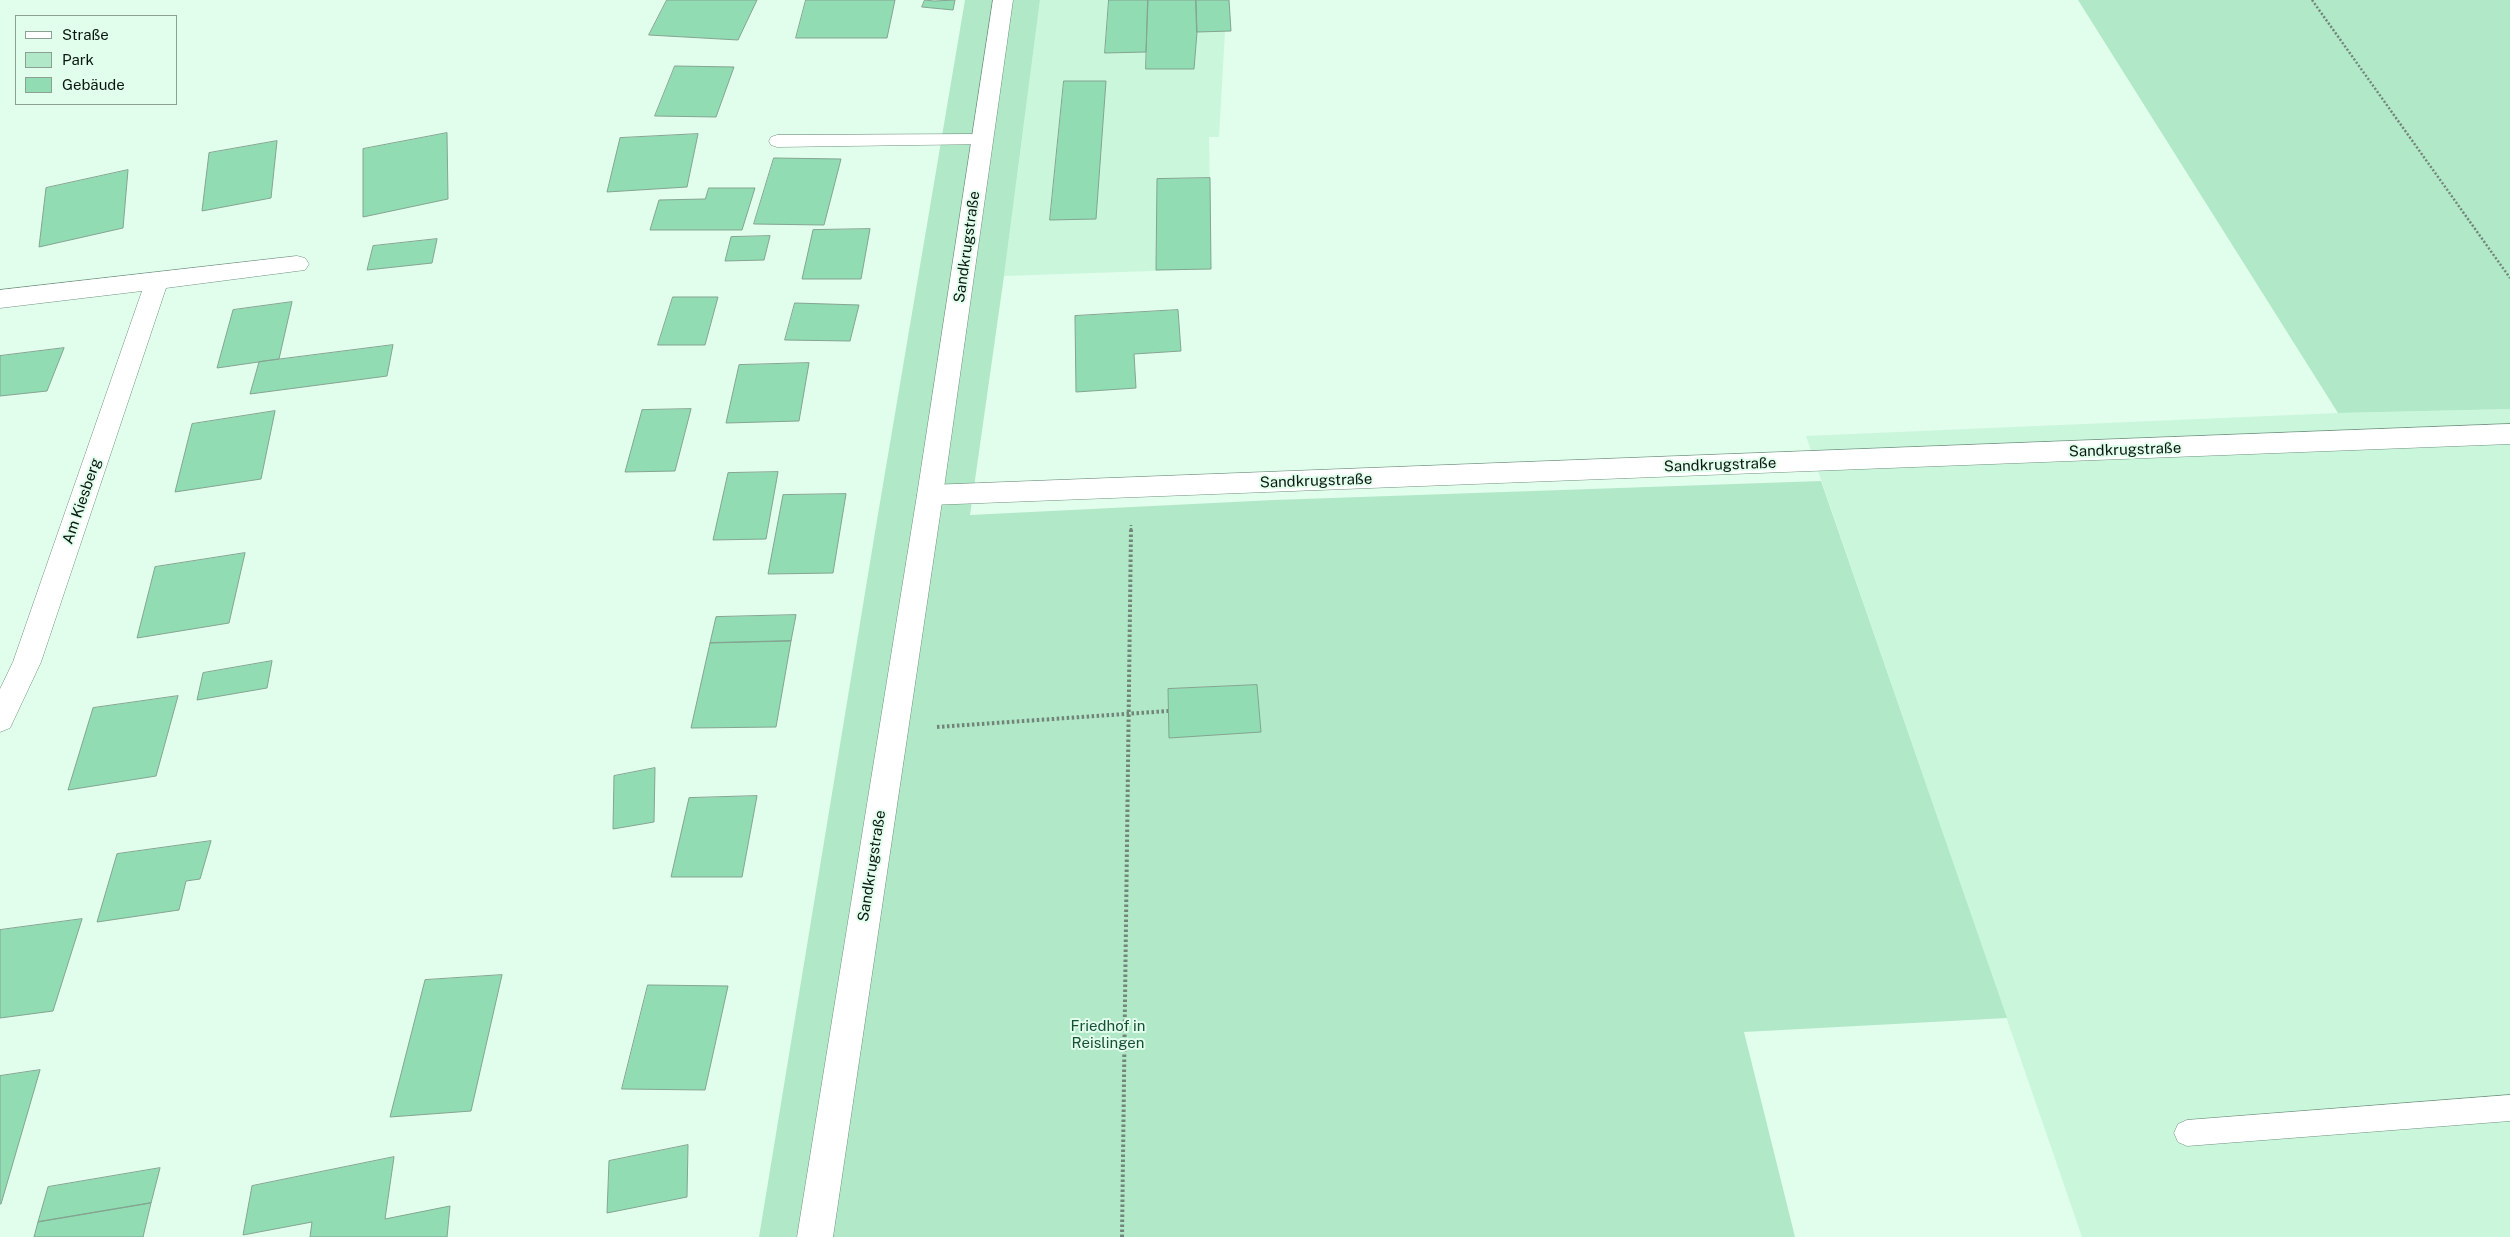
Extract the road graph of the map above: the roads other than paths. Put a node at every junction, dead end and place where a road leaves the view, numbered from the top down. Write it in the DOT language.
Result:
graph roads {
  1 [pos="1003,0"];
  2 [pos="982,140"];
  3 [pos="777,141"];
  4 [pos="297,264"];
  5 [pos="157,280"];
  6 [pos="0,299"];
  7 [pos="2510,434"];
  8 [pos="930,495"];
  9 [pos="0,719"];
  10 [pos="2510,1108"];
  11 [pos="2187,1133"];
  12 [pos="815,1237"];
  1 -- 2 [label="street, Sandkrugstraße"];
  2 -- 3 [label="lane"];
  2 -- 8 [label="street, Sandkrugstraße"];
  4 -- 5 [label="street"];
  5 -- 6 [label="street"];
  5 -- 9 [label="street, Am Kiesberg"];
  7 -- 8 [label="street, Sandkrugstraße"];
  8 -- 12 [label="street, Sandkrugstraße"];
  10 -- 11 [label="lane"];
}
